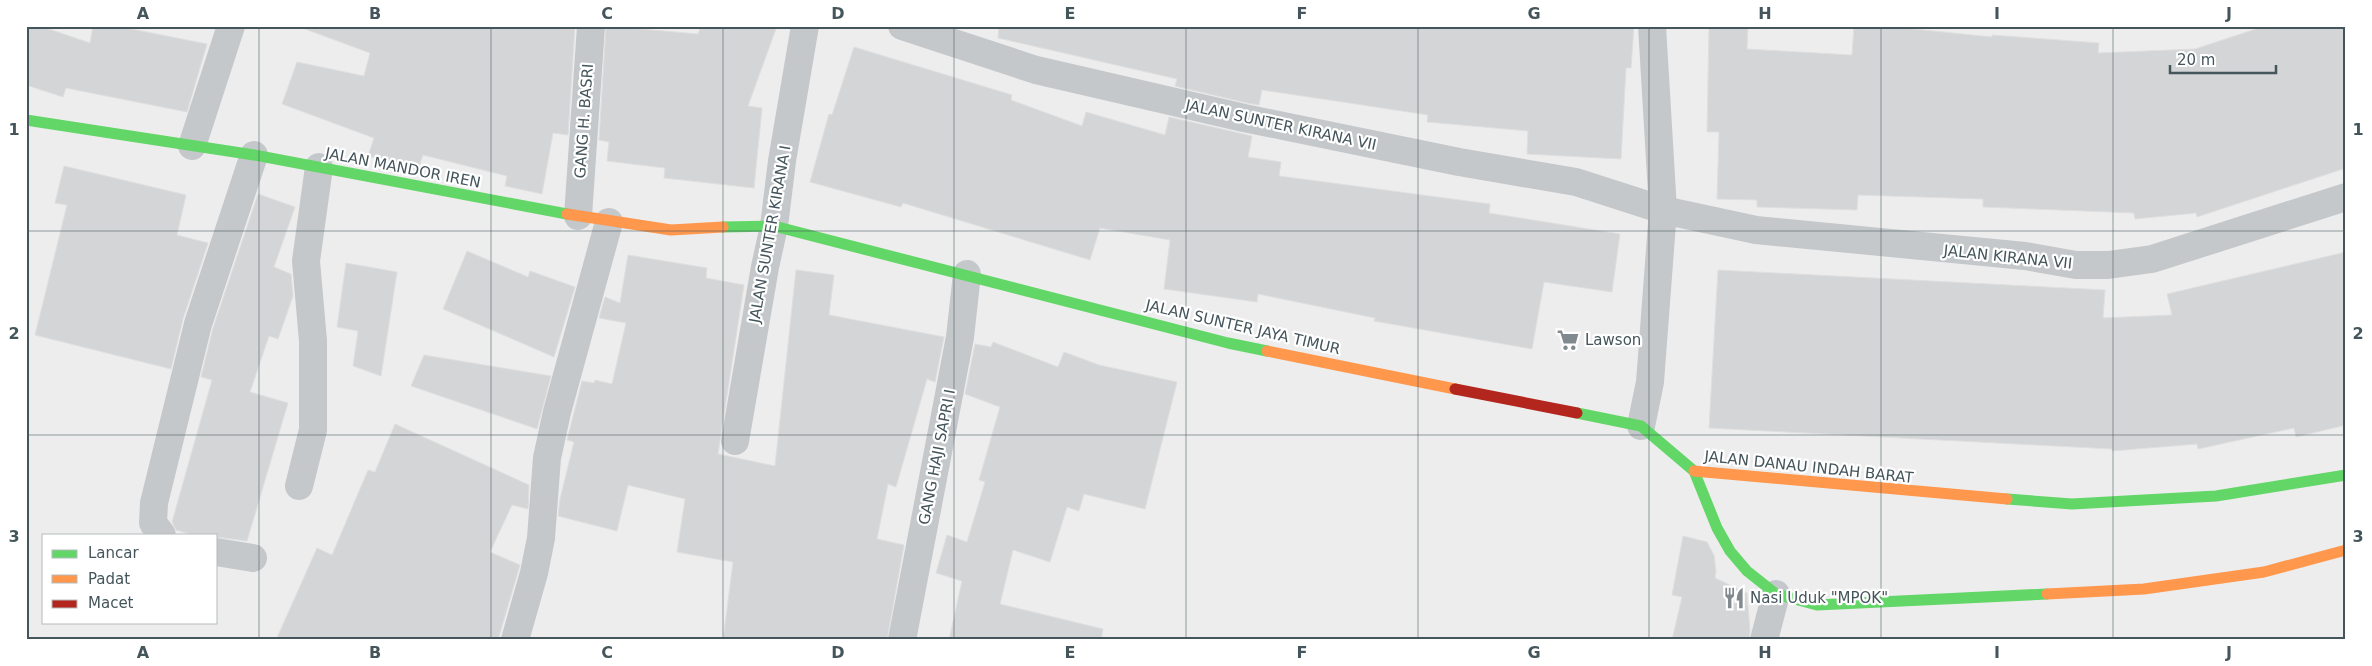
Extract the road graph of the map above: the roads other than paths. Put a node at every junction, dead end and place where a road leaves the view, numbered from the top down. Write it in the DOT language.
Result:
graph roads {
  1 [pos="231,26"];
  2 [pos="591,26"];
  3 [pos="805,26"];
  4 [pos="902,26"];
  5 [pos="1652,26"];
  6 [pos="26,120"];
  7 [pos="192,146"];
  8 [pos="254,155"];
  9 [pos="319,167"];
  10 [pos="2346,197"];
  11 [pos="1663,210"];
  12 [pos="578,216"];
  13 [pos="609,222"];
  14 [pos="774,226"];
  15 [pos="967,274"];
  16 [pos="1642,426"];
  17 [pos="735,441"];
  18 [pos="1694,470"];
  19 [pos="2346,475"];
  20 [pos="299,486"];
  21 [pos="161,534"];
  22 [pos="2346,550"];
  23 [pos="218,552"];
  24 [pos="253,558"];
  25 [pos="1776,594"];
  26 [pos="515,640"];
  27 [pos="902,640"];
  28 [pos="1764,640"];
  1 -- 7 [label="street"];
  2 -- 12 [label="street, GANG H. BASRI"];
  3 -- 14 [label="street, JALAN SUNTER KIRANA I"];
  4 -- 11 [label="street, JALAN SUNTER KIRANA VII"];
  5 -- 11 [label="street"];
  6 -- 7 [label="street, JALAN MANDOR IREN"];
  7 -- 8 [label="street, JALAN MANDOR IREN"];
  8 -- 9 [label="street, JALAN MANDOR IREN"];
  8 -- 21 [label="street"];
  9 -- 12 [label="street, JALAN MANDOR IREN"];
  9 -- 20 [label="street"];
  10 -- 11 [label="street, JALAN KIRANA VII"];
  11 -- 16 [label="street"];
  12 -- 13 [label="street, JALAN MANDOR IREN"];
  13 -- 14 [label="street, JALAN MANDOR IREN"];
  13 -- 26 [label="street"];
  14 -- 15 [label="street, JALAN SUNTER JAYA TIMUR"];
  14 -- 17 [label="street, JALAN SUNTER KIRANA I"];
  15 -- 16 [label="street, JALAN SUNTER JAYA TIMUR"];
  15 -- 27 [label="street, GANG HAJI SAPRI I"];
  16 -- 18 [label="street, JALAN SUNTER JAYA TIMUR"];
  18 -- 19 [label="street, JALAN DANAU INDAH BARAT"];
  18 -- 25 [label="street, JALAN DANAU INDAH BARAT"];
  22 -- 25 [label="street, JALAN DANAU INDAH BARAT"];
  23 -- 24 [label="street"];
  25 -- 28 [label="street"];
}
